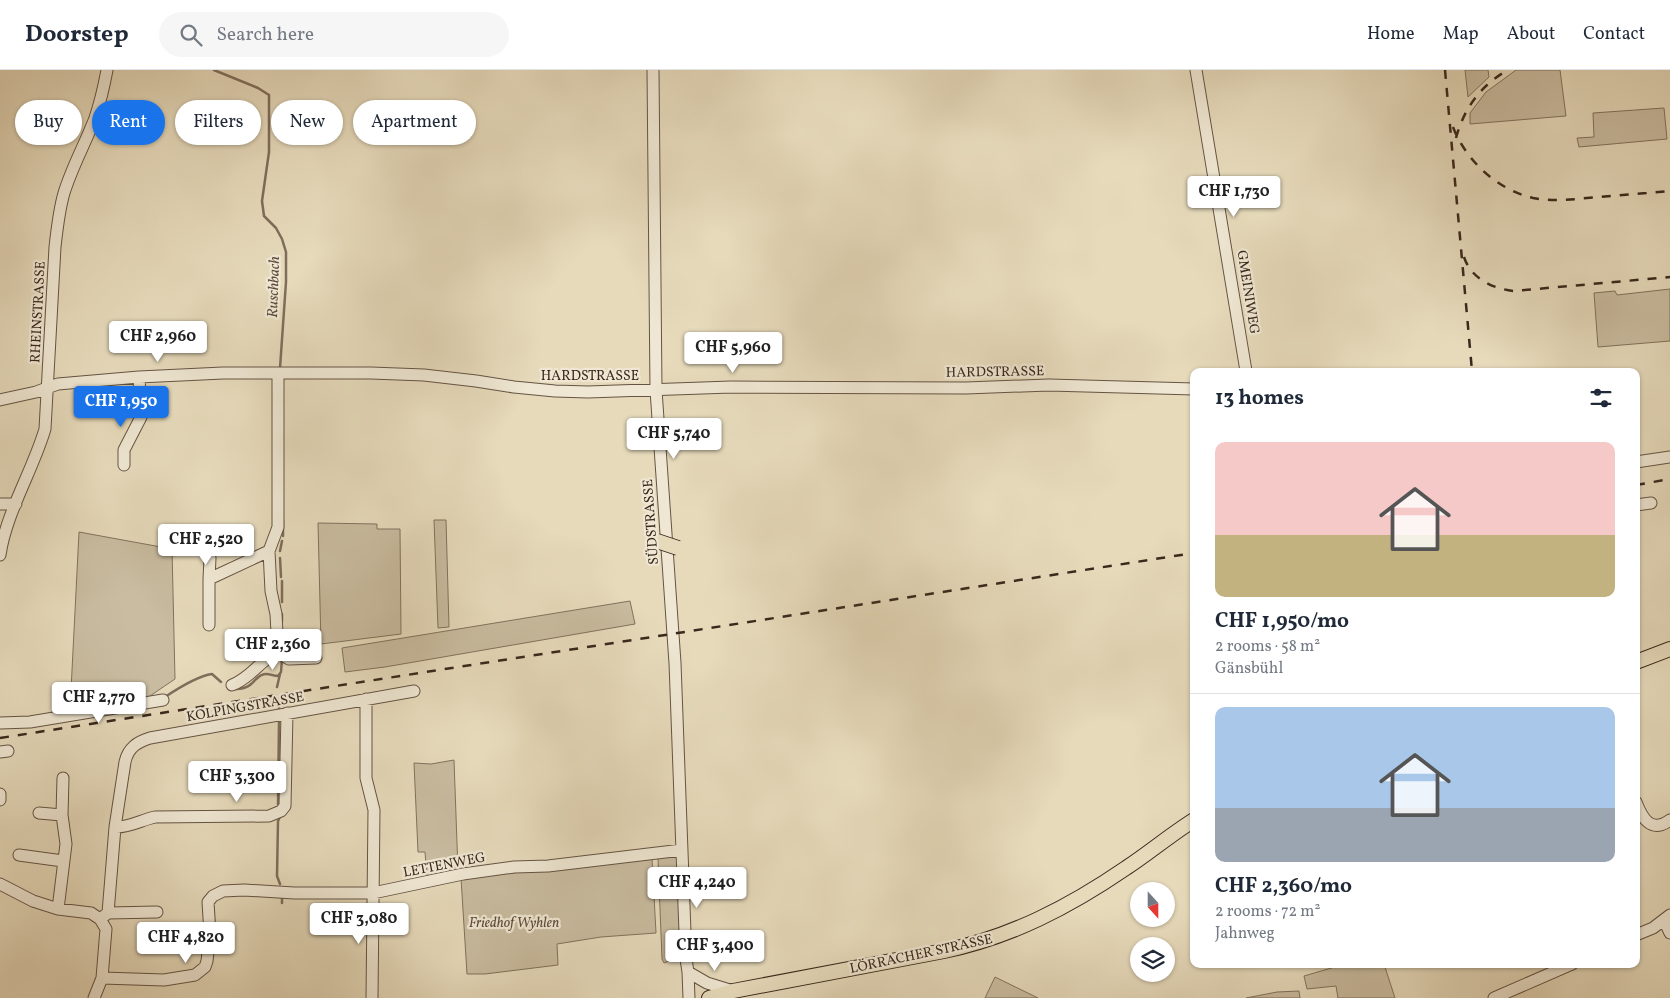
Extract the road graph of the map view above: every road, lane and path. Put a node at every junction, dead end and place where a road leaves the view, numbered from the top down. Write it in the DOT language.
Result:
graph roads {
  1 [pos="107,70"];
  2 [pos="653,70"];
  3 [pos="1196,70"];
  4 [pos="1246,368"];
  5 [pos="278,374"];
  6 [pos="139,377"];
  7 [pos="48,388"];
  8 [pos="1190,389"];
  9 [pos="656,390"];
  10 [pos="0,400"];
  11 [pos="1670,457"];
  12 [pos="1640,461"];
  13 [pos="124,465"];
  14 [pos="1651,503"];
  15 [pos="0,504"];
  16 [pos="16,504"];
  17 [pos="1640,504"];
  18 [pos="186,538"];
  19 [pos="657,541"];
  20 [pos="0,548"];
  21 [pos="678,548"];
  22 [pos="269,551"];
  23 [pos="210,579"];
  24 [pos="209,625"];
  25 [pos="1670,649"];
  26 [pos="278,652"];
  27 [pos="316,658"];
  28 [pos="1640,660"];
  29 [pos="232,685"];
  30 [pos="414,691"];
  31 [pos="163,700"];
  32 [pos="366,700"];
  33 [pos="287,714"];
  34 [pos="0,723"];
  35 [pos="63,778"];
  36 [pos="0,794"];
  37 [pos="0,800"];
  38 [pos="1640,812"];
  39 [pos="39,813"];
  40 [pos="62,814"];
  41 [pos="1670,820"];
  42 [pos="1190,823"];
  43 [pos="115,827"];
  44 [pos="682,850"];
  45 [pos="19,855"];
  46 [pos="63,861"];
  47 [pos="0,884"];
  48 [pos="373,893"];
  49 [pos="58,909"];
  50 [pos="156,912"];
  51 [pos="104,916"];
  52 [pos="1667,917"];
  53 [pos="1670,933"];
  54 [pos="1640,934"];
  55 [pos="1561,968"];
  56 [pos="688,972"];
  57 [pos="102,978"];
  58 [pos="733,991"];
  59 [pos="94,998"];
  60 [pos="372,998"];
  61 [pos="690,998"];
  62 [pos="709,998"];
  63 [pos="1494,998"];
  1 -- 7 [label="street, RHEINSTRASSE"];
  2 -- 9 [label="street, SÜDSTRASSE"];
  3 -- 4 [label="street, GMEINIWEG"];
  5 -- 6 [label="street, HARDSTRASSE"];
  5 -- 9 [label="street, HARDSTRASSE"];
  5 -- 22 [label="street"];
  6 -- 7 [label="street, HARDSTRASSE"];
  6 -- 13 [label="street"];
  7 -- 10 [label="street, HARDSTRASSE"];
  7 -- 16 [label="street, RHEINSTRASSE"];
  8 -- 9 [label="street, HARDSTRASSE"];
  9 -- 44 [label="street, SÜDSTRASSE"];
  11 -- 12 [label="street"];
  14 -- 17 [label="street"];
  15 -- 16 [label="street"];
  16 -- 20 [label="street, RHEINSTRASSE"];
  18 -- 23 [label="street"];
  19 -- 21 [label="main road, bridge"];
  22 -- 23 [label="street"];
  22 -- 26 [label="street"];
  23 -- 24 [label="street"];
  25 -- 28 [label="main road"];
  26 -- 27 [label="street"];
  26 -- 29 [label="street"];
  30 -- 32 [label="street, KOLPINGSTRASSE"];
  31 -- 34 [label="street"];
  32 -- 33 [label="street, KOLPINGSTRASSE"];
  32 -- 48 [label="street"];
  33 -- 43 [label="street, KOLPINGSTRASSE"];
  33 -- 43 [label="street"];
  35 -- 40 [label="street"];
  36 -- 37 [label="street"];
  38 -- 41 [label="street"];
  39 -- 40 [label="street"];
  40 -- 46 [label="street"];
  42 -- 58 [label="main road, LÖRRACHER STRASSE"];
  43 -- 51 [label="street, KOLPINGSTRASSE"];
  44 -- 48 [label="street, LETTENWEG"];
  44 -- 56 [label="street, SÜDSTRASSE"];
  45 -- 46 [label="street"];
  46 -- 49 [label="street"];
  47 -- 49 [label="street"];
  48 -- 57 [label="street, LETTENWEG"];
  48 -- 60 [label="street"];
  49 -- 51 [label="street"];
  50 -- 51 [label="street"];
  51 -- 57 [label="street, KOLPINGSTRASSE"];
  52 -- 53 [label="street"];
  52 -- 54 [label="street"];
  55 -- 63 [label="street"];
  56 -- 58 [label="street"];
  56 -- 61 [label="street, SÜDSTRASSE"];
  57 -- 59 [label="street, KOLPINGSTRASSE"];
  58 -- 62 [label="main road, LÖRRACHER STRASSE"];
}
